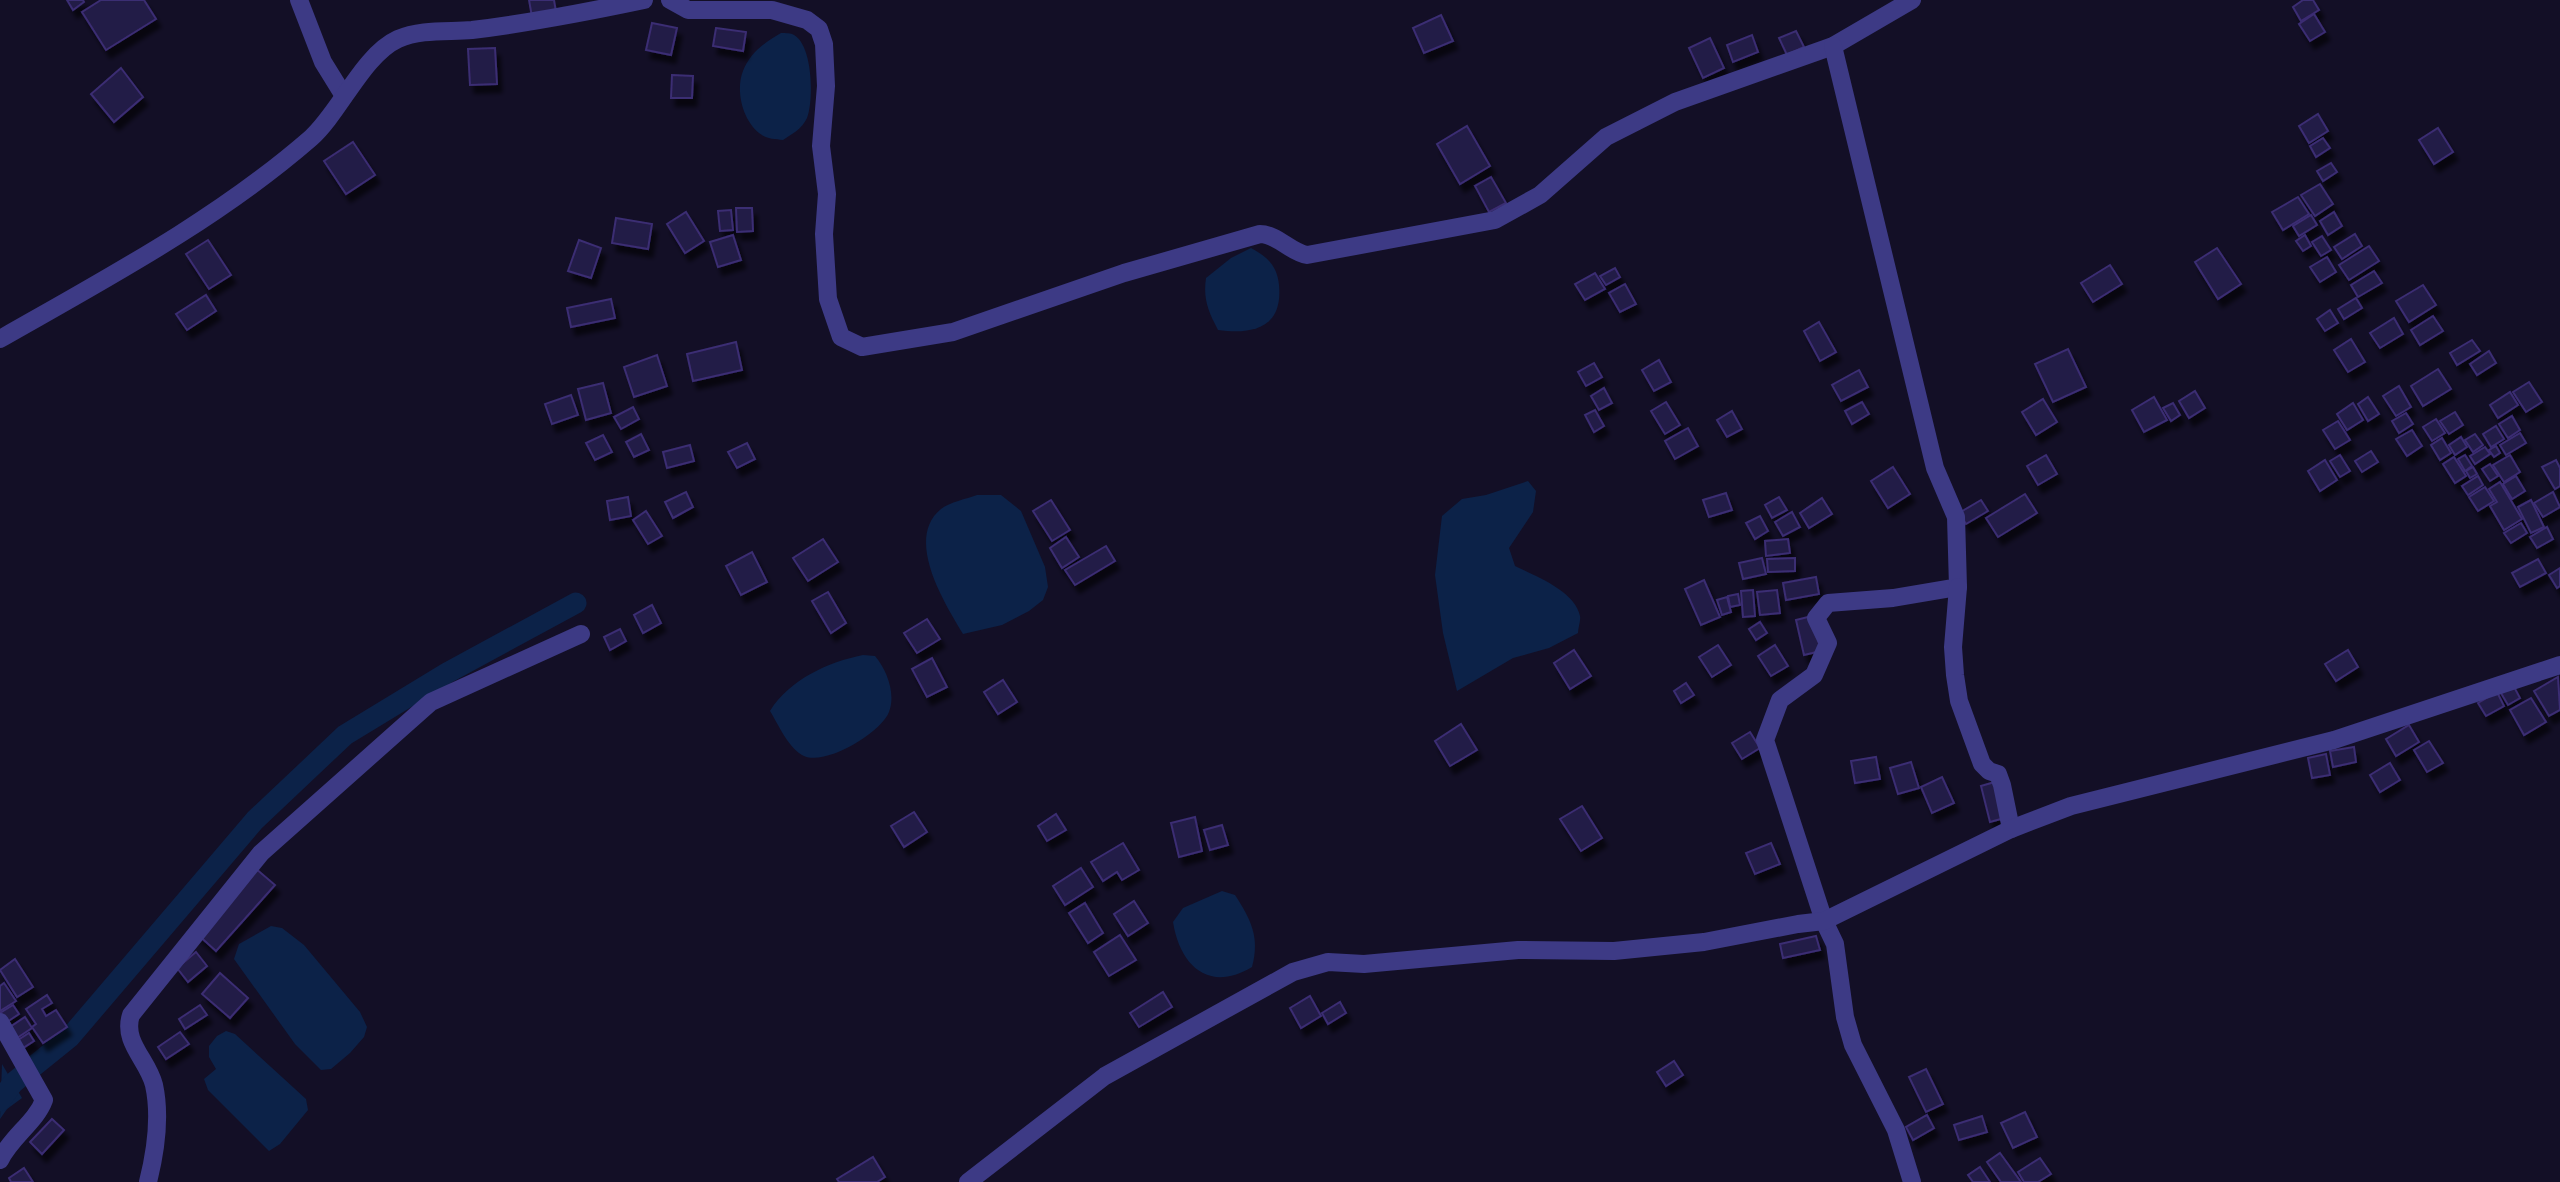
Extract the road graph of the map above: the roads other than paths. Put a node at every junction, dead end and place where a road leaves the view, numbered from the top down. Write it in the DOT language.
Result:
graph roads {
  1 [pos="299,0"];
  2 [pos="644,0"];
  3 [pos="670,0"];
  4 [pos="1912,0"];
  5 [pos="1833,46"];
  6 [pos="344,96"];
  7 [pos="0,339"];
  8 [pos="1958,587"];
  9 [pos="581,634"];
  10 [pos="2560,665"];
  11 [pos="2011,829"];
  12 [pos="1824,921"];
  13 [pos="3,1027"];
  14 [pos="0,1160"];
  15 [pos="148,1182"];
  16 [pos="968,1182"];
  17 [pos="1912,1182"];
  1 -- 6 [label="street"];
  2 -- 6 [label="street"];
  3 -- 5 [label="street"];
  4 -- 5 [label="street"];
  5 -- 8 [label="street"];
  6 -- 7 [label="street"];
  8 -- 11 [label="street"];
  8 -- 12 [label="street"];
  9 -- 15 [label="street"];
  10 -- 11 [label="street"];
  11 -- 12 [label="street"];
  12 -- 16 [label="street"];
  12 -- 17 [label="street"];
  13 -- 14 [label="street"];
}
